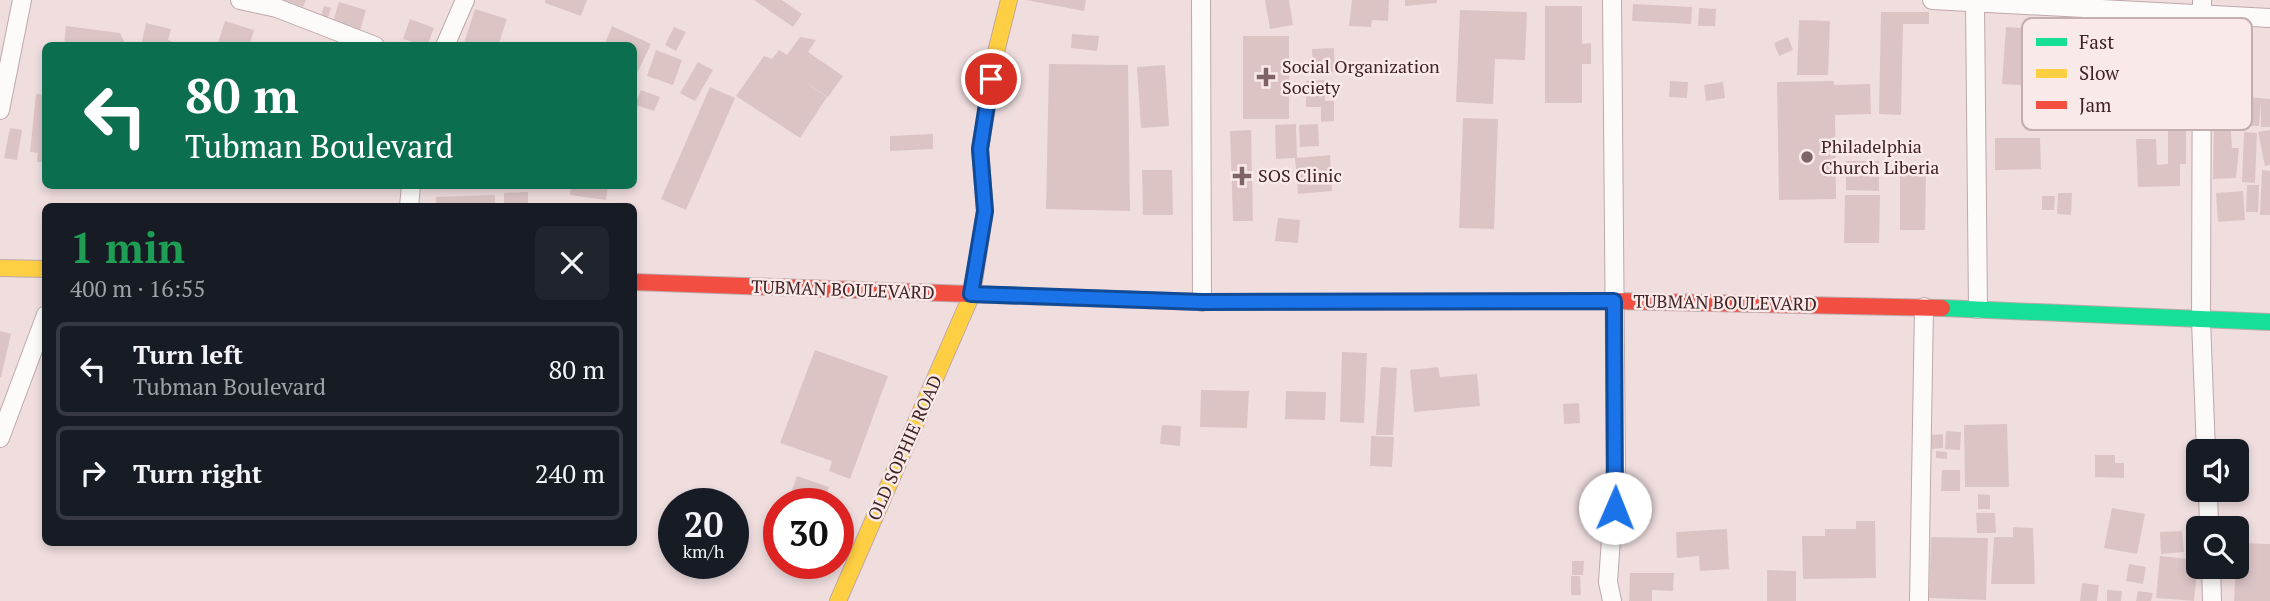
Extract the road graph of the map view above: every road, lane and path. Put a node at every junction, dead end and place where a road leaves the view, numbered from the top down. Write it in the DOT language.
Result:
graph roads {
  1 [pos="22,0"];
  2 [pos="240,0"];
  3 [pos="465,0"];
  4 [pos="1009,0"];
  5 [pos="1201,0"];
  6 [pos="1612,0"];
  7 [pos="1932,0"];
  8 [pos="1975,4"];
  9 [pos="2202,6"];
  10 [pos="2270,18"];
  11 [pos="365,42"];
  12 [pos="446,42"];
  13 [pos="0,110"];
  14 [pos="2202,130"];
  15 [pos="0,268"];
  16 [pos="42,269"];
  17 [pos="637,282"];
  18 [pos="971,294"];
  19 [pos="1614,301"];
  20 [pos="1202,302"];
  21 [pos="1924,307"];
  22 [pos="1978,309"];
  23 [pos="2201,320"];
  24 [pos="2270,322"];
  25 [pos="42,326"];
  26 [pos="0,438"];
  27 [pos="2206,439"];
  28 [pos="2211,579"];
  29 [pos="838,601"];
  30 [pos="1612,601"];
  31 [pos="1919,601"];
  32 [pos="2212,601"];
  1 -- 13 [label="street"];
  2 -- 11 [label="street"];
  3 -- 12 [label="street"];
  4 -- 18 [label="main road, OLD SOPHIE ROAD"];
  5 -- 20 [label="street"];
  6 -- 19 [label="street"];
  7 -- 8 [label="street"];
  8 -- 9 [label="street"];
  8 -- 22 [label="street"];
  9 -- 10 [label="street"];
  14 -- 23 [label="street"];
  15 -- 16 [label="main road"];
  17 -- 18 [label="main road, TUBMAN BOULEVARD"];
  18 -- 20 [label="main road, TUBMAN BOULEVARD"];
  18 -- 29 [label="main road, OLD SOPHIE ROAD"];
  19 -- 20 [label="main road, TUBMAN BOULEVARD"];
  19 -- 21 [label="main road, TUBMAN BOULEVARD"];
  19 -- 30 [label="street"];
  21 -- 22 [label="main road, TUBMAN BOULEVARD"];
  21 -- 31 [label="street"];
  22 -- 23 [label="main road, TUBMAN BOULEVARD"];
  23 -- 24 [label="main road, TUBMAN BOULEVARD"];
  23 -- 27 [label="street"];
  25 -- 26 [label="street"];
  28 -- 32 [label="street"];
}
